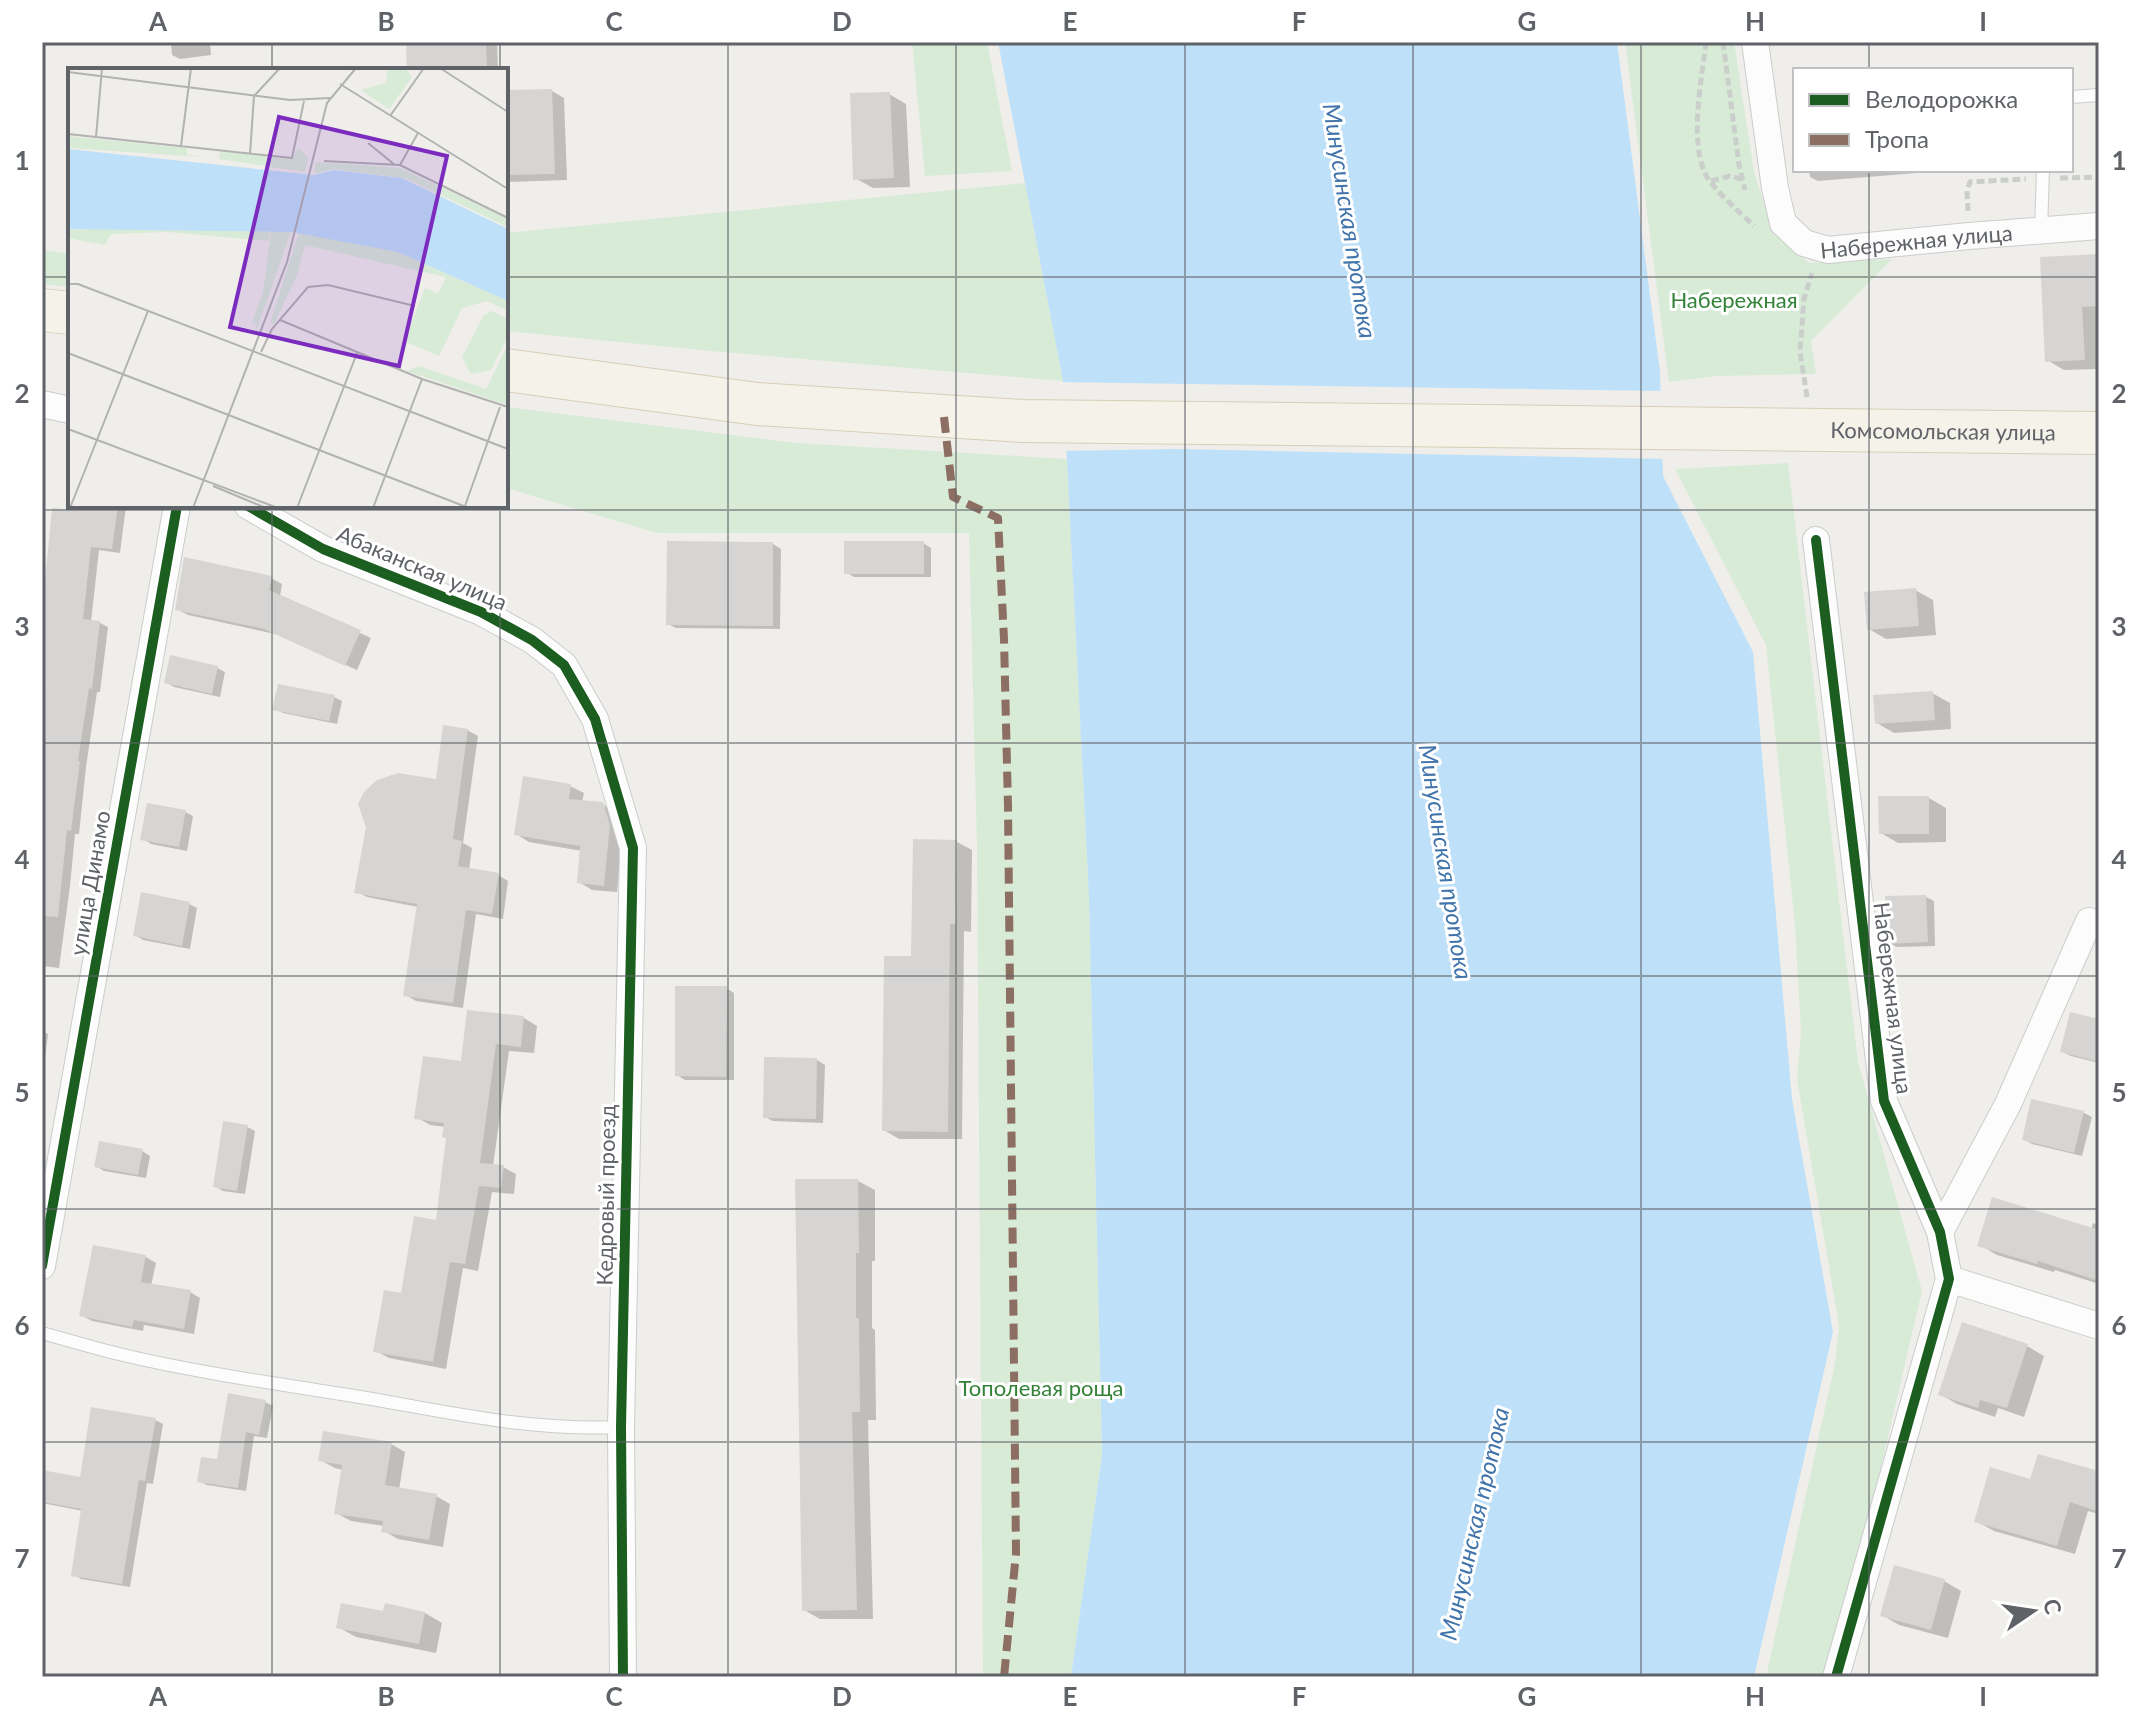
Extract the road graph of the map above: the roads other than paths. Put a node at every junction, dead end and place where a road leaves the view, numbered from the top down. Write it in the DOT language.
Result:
graph roads {
  1 [pos="1755,42"];
  2 [pos="2099,95"];
  3 [pos="2073,97"];
  4 [pos="2043,172"];
  5 [pos="2099,226"];
  6 [pos="2041,230"];
  7 [pos="42,310"];
  8 [pos="68,313"];
  9 [pos="508,370"];
  10 [pos="42,404"];
  11 [pos="68,410"];
  12 [pos="2099,433"];
  13 [pos="177,508"];
  14 [pos="251,508"];
  15 [pos="1816,540"];
  16 [pos="595,719"];
  17 [pos="2089,921"];
  18 [pos="1940,1232"];
  19 [pos="42,1266"];
  20 [pos="1949,1279"];
  21 [pos="2099,1326"];
  22 [pos="42,1333"];
  23 [pos="621,1427"];
  24 [pos="623,1677"];
  25 [pos="1836,1677"];
  1 -- 6 [label="street, Набережная улица"];
  2 -- 3 [label="lane"];
  4 -- 6 [label="lane"];
  5 -- 6 [label="street, Набережная улица"];
  7 -- 8 [label="main road"];
  9 -- 12 [label="main road, Комсомольская улица"];
  10 -- 11 [label="street"];
  13 -- 19 [label="street, улица Динамо"];
  14 -- 16 [label="street, Абаканская улица"];
  15 -- 18 [label="street, Набережная улица"];
  16 -- 23 [label="street, Кедровый проезд"];
  17 -- 18 [label="street"];
  18 -- 20 [label="street, Набережная улица"];
  20 -- 21 [label="street"];
  20 -- 25 [label="street, Набережная улица"];
  22 -- 23 [label="lane"];
  23 -- 24 [label="street, Кедровый проезд"];
}
